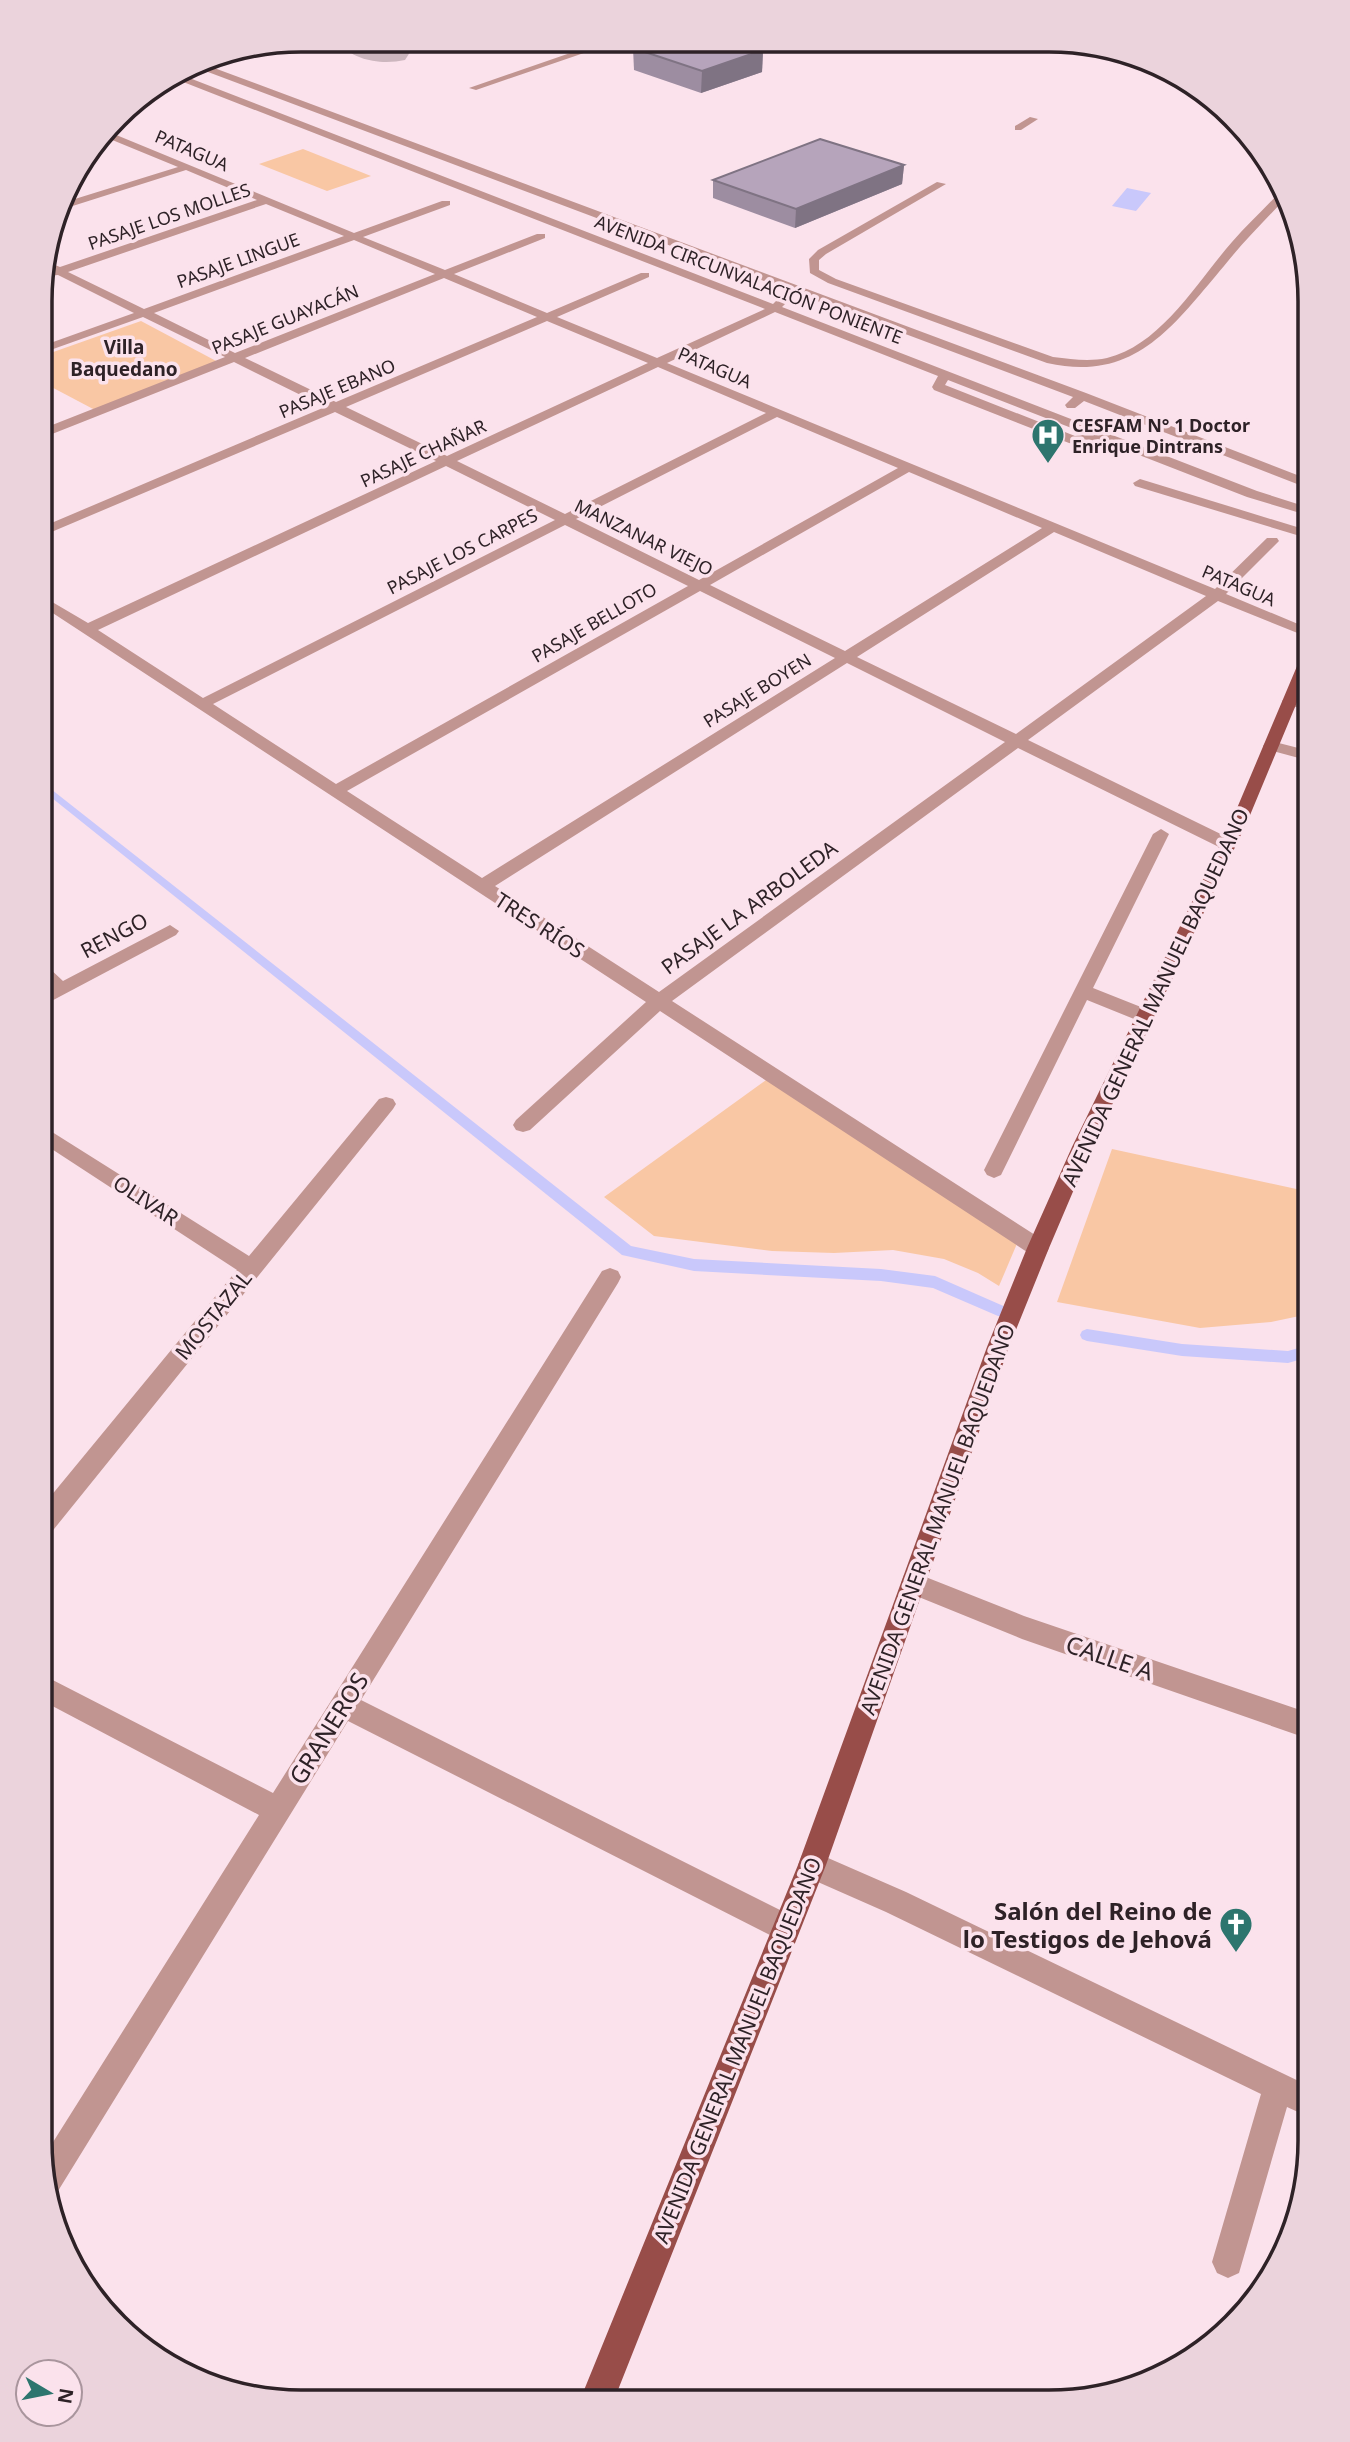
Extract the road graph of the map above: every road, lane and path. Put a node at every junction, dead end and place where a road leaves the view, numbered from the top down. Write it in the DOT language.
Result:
graph roads {
  1 [pos="580,53"];
  2 [pos="210,70"];
  3 [pos="187,80"];
  4 [pos="473,88"];
  5 [pos="1034,118"];
  6 [pos="1018,128"];
  7 [pos="113,138"];
  8 [pos="187,167"];
  9 [pos="941,184"];
  10 [pos="268,200"];
  11 [pos="1277,201"];
  12 [pos="72,203"];
  13 [pos="446,203"];
  14 [pos="354,236"];
  15 [pos="541,236"];
  16 [pos="55,270"];
  17 [pos="59,272"];
  18 [pos="54,273"];
  19 [pos="446,274"];
  20 [pos="645,275"];
  21 [pos="795,288"];
  22 [pos="775,308"];
  23 [pos="144,313"];
  24 [pos="548,317"];
  25 [pos="52,347"];
  26 [pos="235,358"];
  27 [pos="658,362"];
  28 [pos="947,375"];
  29 [pos="1082,396"];
  30 [pos="335,407"];
  31 [pos="778,412"];
  32 [pos="1055,417"];
  33 [pos="52,430"];
  34 [pos="1098,434"];
  35 [pos="446,461"];
  36 [pos="908,467"];
  37 [pos="1298,480"];
  38 [pos="1140,483"];
  39 [pos="1298,508"];
  40 [pos="566,520"];
  41 [pos="1053,527"];
  42 [pos="52,528"];
  43 [pos="1298,531"];
  44 [pos="1272,541"];
  45 [pos="699,585"];
  46 [pos="1217,595"];
  47 [pos="52,606"];
  48 [pos="87,629"];
  49 [pos="1298,629"];
  50 [pos="846,657"];
  51 [pos="202,704"];
  52 [pos="1298,706"];
  53 [pos="1015,740"];
  54 [pos="1271,746"];
  55 [pos="1298,753"];
  56 [pos="335,791"];
  57 [pos="1161,834"];
  58 [pos="1227,844"];
  59 [pos="481,887"];
  60 [pos="170,931"];
  61 [pos="52,980"];
  62 [pos="61,989"];
  63 [pos="1082,991"];
  64 [pos="52,994"];
  65 [pos="659,1002"];
  66 [pos="1144,1016"];
  67 [pos="386,1104"];
  68 [pos="523,1125"];
  69 [pos="52,1139"];
  70 [pos="994,1170"];
  71 [pos="1038,1248"];
  72 [pos="251,1268"];
  73 [pos="610,1277"];
  74 [pos="52,1512"];
  75 [pos="913,1583"];
  76 [pos="52,1692"];
  77 [pos="343,1704"];
  78 [pos="1298,1722"];
  79 [pos="277,1810"];
  80 [pos="812,1866"];
  81 [pos="786,1928"];
  82 [pos="1278,2087"];
  83 [pos="1298,2097"];
  84 [pos="54,2168"];
  85 [pos="1228,2262"];
  86 [pos="601,2390"];
  1 -- 4 [label="street"];
  2 -- 21 [label="street"];
  3 -- 22 [label="street, AVENIDA CIRCUNVALACIÓN PONIENTE"];
  5 -- 6 [label="street"];
  7 -- 8 [label="street, PATAGUA"];
  8 -- 10 [label="street, PATAGUA"];
  8 -- 12 [label="street"];
  9 -- 11 [label="street"];
  10 -- 14 [label="street, PATAGUA"];
  10 -- 17 [label="street, PASAJE LOS MOLLES"];
  13 -- 14 [label="street, PASAJE LINGUE"];
  14 -- 19 [label="street, PATAGUA"];
  14 -- 23 [label="street, PASAJE LINGUE"];
  15 -- 19 [label="street, PASAJE GUAYACÁN"];
  16 -- 17 [label="street, MANZANAR VIEJO"];
  17 -- 18 [label="street, PASAJE LOS MOLLES"];
  17 -- 23 [label="street, MANZANAR VIEJO"];
  19 -- 24 [label="street, PATAGUA"];
  19 -- 26 [label="street, PASAJE GUAYACÁN"];
  20 -- 24 [label="street, PASAJE EBANO"];
  21 -- 22 [label="street"];
  21 -- 29 [label="street"];
  22 -- 27 [label="street, PASAJE CHAÑAR"];
  22 -- 28 [label="street, AVENIDA CIRCUNVALACIÓN PONIENTE"];
  23 -- 25 [label="street, PASAJE LINGUE"];
  23 -- 26 [label="street, MANZANAR VIEJO"];
  24 -- 27 [label="street, PATAGUA"];
  24 -- 30 [label="street, PASAJE EBANO"];
  26 -- 30 [label="street, MANZANAR VIEJO"];
  26 -- 33 [label="street, PASAJE GUAYACÁN"];
  27 -- 31 [label="street, PATAGUA"];
  27 -- 35 [label="street, PASAJE CHAÑAR"];
  28 -- 32 [label="street, AVENIDA CIRCUNVALACIÓN PONIENTE"];
  28 -- 34 [label="street"];
  29 -- 32 [label="street"];
  29 -- 37 [label="street"];
  30 -- 35 [label="street, MANZANAR VIEJO"];
  30 -- 42 [label="street, PASAJE EBANO"];
  31 -- 36 [label="street, PATAGUA"];
  31 -- 40 [label="street, PASAJE LOS CARPES"];
  32 -- 34 [label="street, AVENIDA CIRCUNVALACIÓN PONIENTE"];
  34 -- 39 [label="street, AVENIDA CIRCUNVALACIÓN PONIENTE"];
  35 -- 40 [label="street, MANZANAR VIEJO"];
  35 -- 48 [label="street, PASAJE CHAÑAR"];
  36 -- 41 [label="street, PATAGUA"];
  36 -- 45 [label="street, PASAJE BELLOTO"];
  38 -- 43 [label="street"];
  40 -- 45 [label="street, MANZANAR VIEJO"];
  40 -- 51 [label="street, PASAJE LOS CARPES"];
  41 -- 46 [label="street, PATAGUA"];
  41 -- 50 [label="street, PASAJE BOYEN"];
  44 -- 46 [label="street, PASAJE LA ARBOLEDA"];
  45 -- 50 [label="street, MANZANAR VIEJO"];
  45 -- 56 [label="street, PASAJE BELLOTO"];
  46 -- 49 [label="street, PATAGUA"];
  46 -- 53 [label="street, PASAJE LA ARBOLEDA"];
  47 -- 48 [label="street, TRES RÍOS"];
  48 -- 51 [label="street, TRES RÍOS"];
  50 -- 53 [label="street, MANZANAR VIEJO"];
  50 -- 59 [label="street, PASAJE BOYEN"];
  51 -- 56 [label="street, TRES RÍOS"];
  52 -- 54 [label="main road, AVENIDA GENERAL MANUEL BAQUEDANO"];
  53 -- 58 [label="street, MANZANAR VIEJO"];
  53 -- 65 [label="street, PASAJE LA ARBOLEDA"];
  54 -- 55 [label="street"];
  54 -- 58 [label="main road, AVENIDA GENERAL MANUEL BAQUEDANO"];
  56 -- 59 [label="street, TRES RÍOS"];
  57 -- 63 [label="street"];
  58 -- 66 [label="main road, AVENIDA GENERAL MANUEL BAQUEDANO"];
  59 -- 65 [label="street, TRES RÍOS"];
  60 -- 62 [label="street, RENGO"];
  61 -- 62 [label="street"];
  62 -- 64 [label="street, RENGO"];
  63 -- 66 [label="street"];
  63 -- 70 [label="street"];
  65 -- 68 [label="street, PASAJE LA ARBOLEDA"];
  65 -- 71 [label="street, TRES RÍOS"];
  66 -- 71 [label="main road, AVENIDA GENERAL MANUEL BAQUEDANO"];
  67 -- 72 [label="street, MOSTAZAL"];
  69 -- 72 [label="street, OLIVAR"];
  71 -- 75 [label="main road, AVENIDA GENERAL MANUEL BAQUEDANO"];
  72 -- 74 [label="street, MOSTAZAL"];
  73 -- 77 [label="street, GRANEROS"];
  75 -- 78 [label="street, CALLE A"];
  75 -- 80 [label="main road, AVENIDA GENERAL MANUEL BAQUEDANO"];
  76 -- 79 [label="street"];
  77 -- 79 [label="street, GRANEROS"];
  77 -- 81 [label="street"];
  79 -- 84 [label="street, GRANEROS"];
  80 -- 81 [label="main road, AVENIDA GENERAL MANUEL BAQUEDANO"];
  80 -- 82 [label="street"];
  81 -- 86 [label="main road, AVENIDA GENERAL MANUEL BAQUEDANO"];
  82 -- 83 [label="street"];
  82 -- 85 [label="street"];
}
